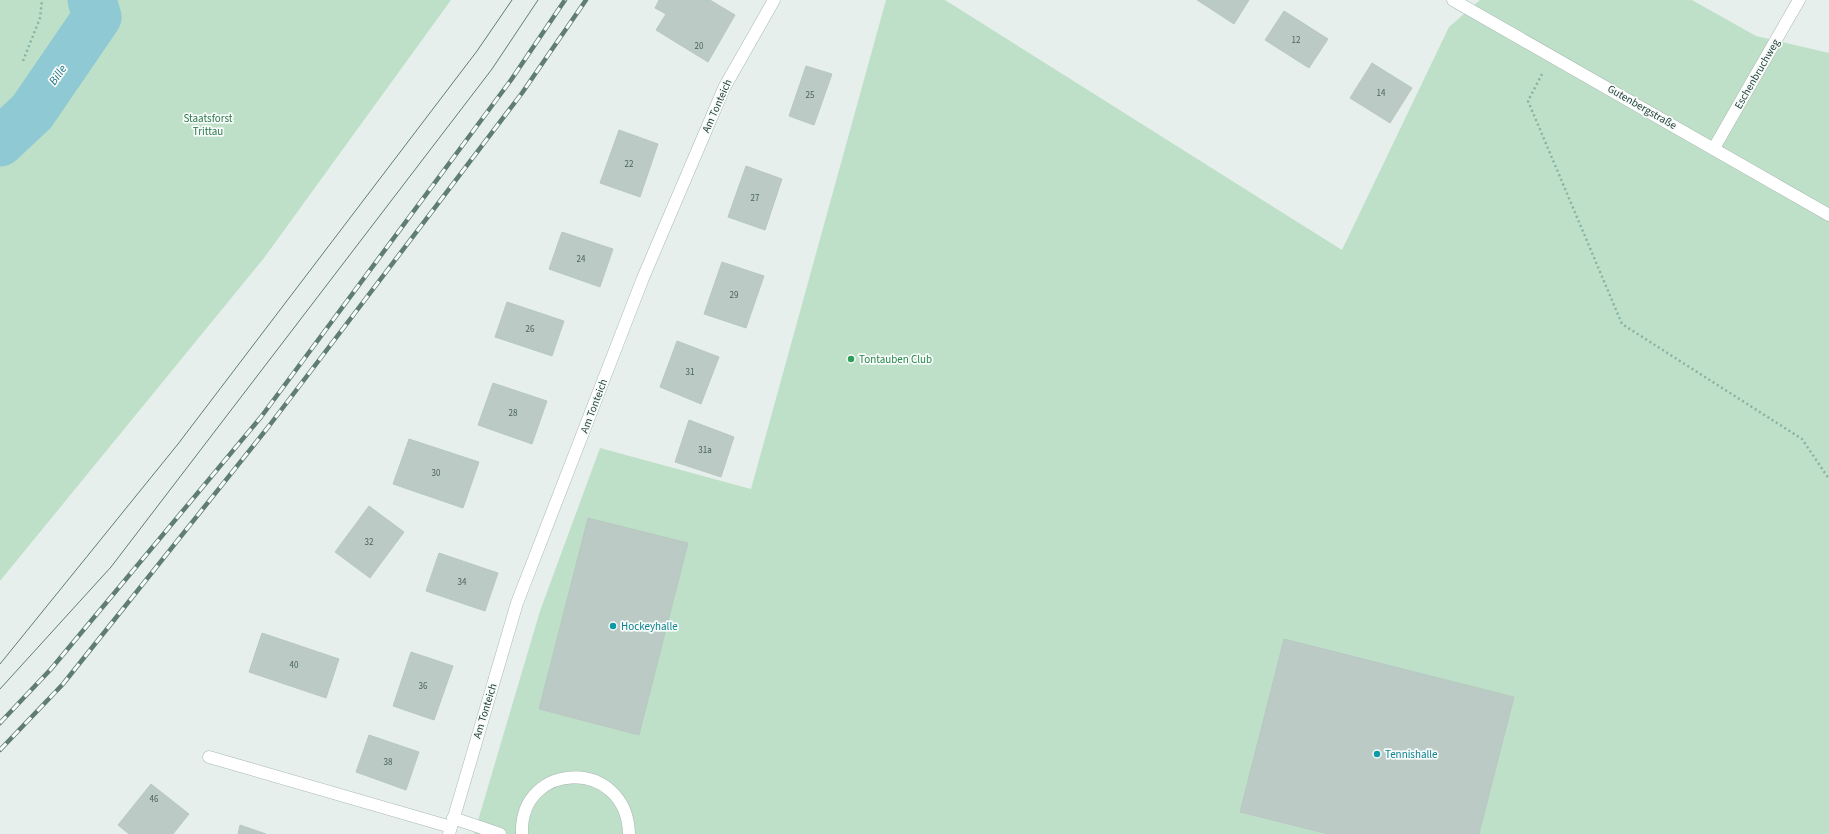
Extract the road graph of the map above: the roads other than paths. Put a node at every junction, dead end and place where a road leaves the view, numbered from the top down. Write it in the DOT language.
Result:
graph roads {
  1 [pos="774,0"];
  2 [pos="1454,0"];
  3 [pos="1799,0"];
  4 [pos="1714,148"];
  5 [pos="1829,215"];
  6 [pos="209,757"];
  7 [pos="451,826"];
  8 [pos="500,834"];
  9 [pos="522,834"];
  10 [pos="629,834"];
  1 -- 7 [label="street, Am Tonteich"];
  2 -- 4 [label="street, Gutenbergstraße"];
  3 -- 4 [label="street, Eschenbruchweg"];
  4 -- 5 [label="street, Gutenbergstraße"];
  6 -- 7 [label="street"];
  7 -- 8 [label="street"];
  9 -- 10 [label="street"];
}
